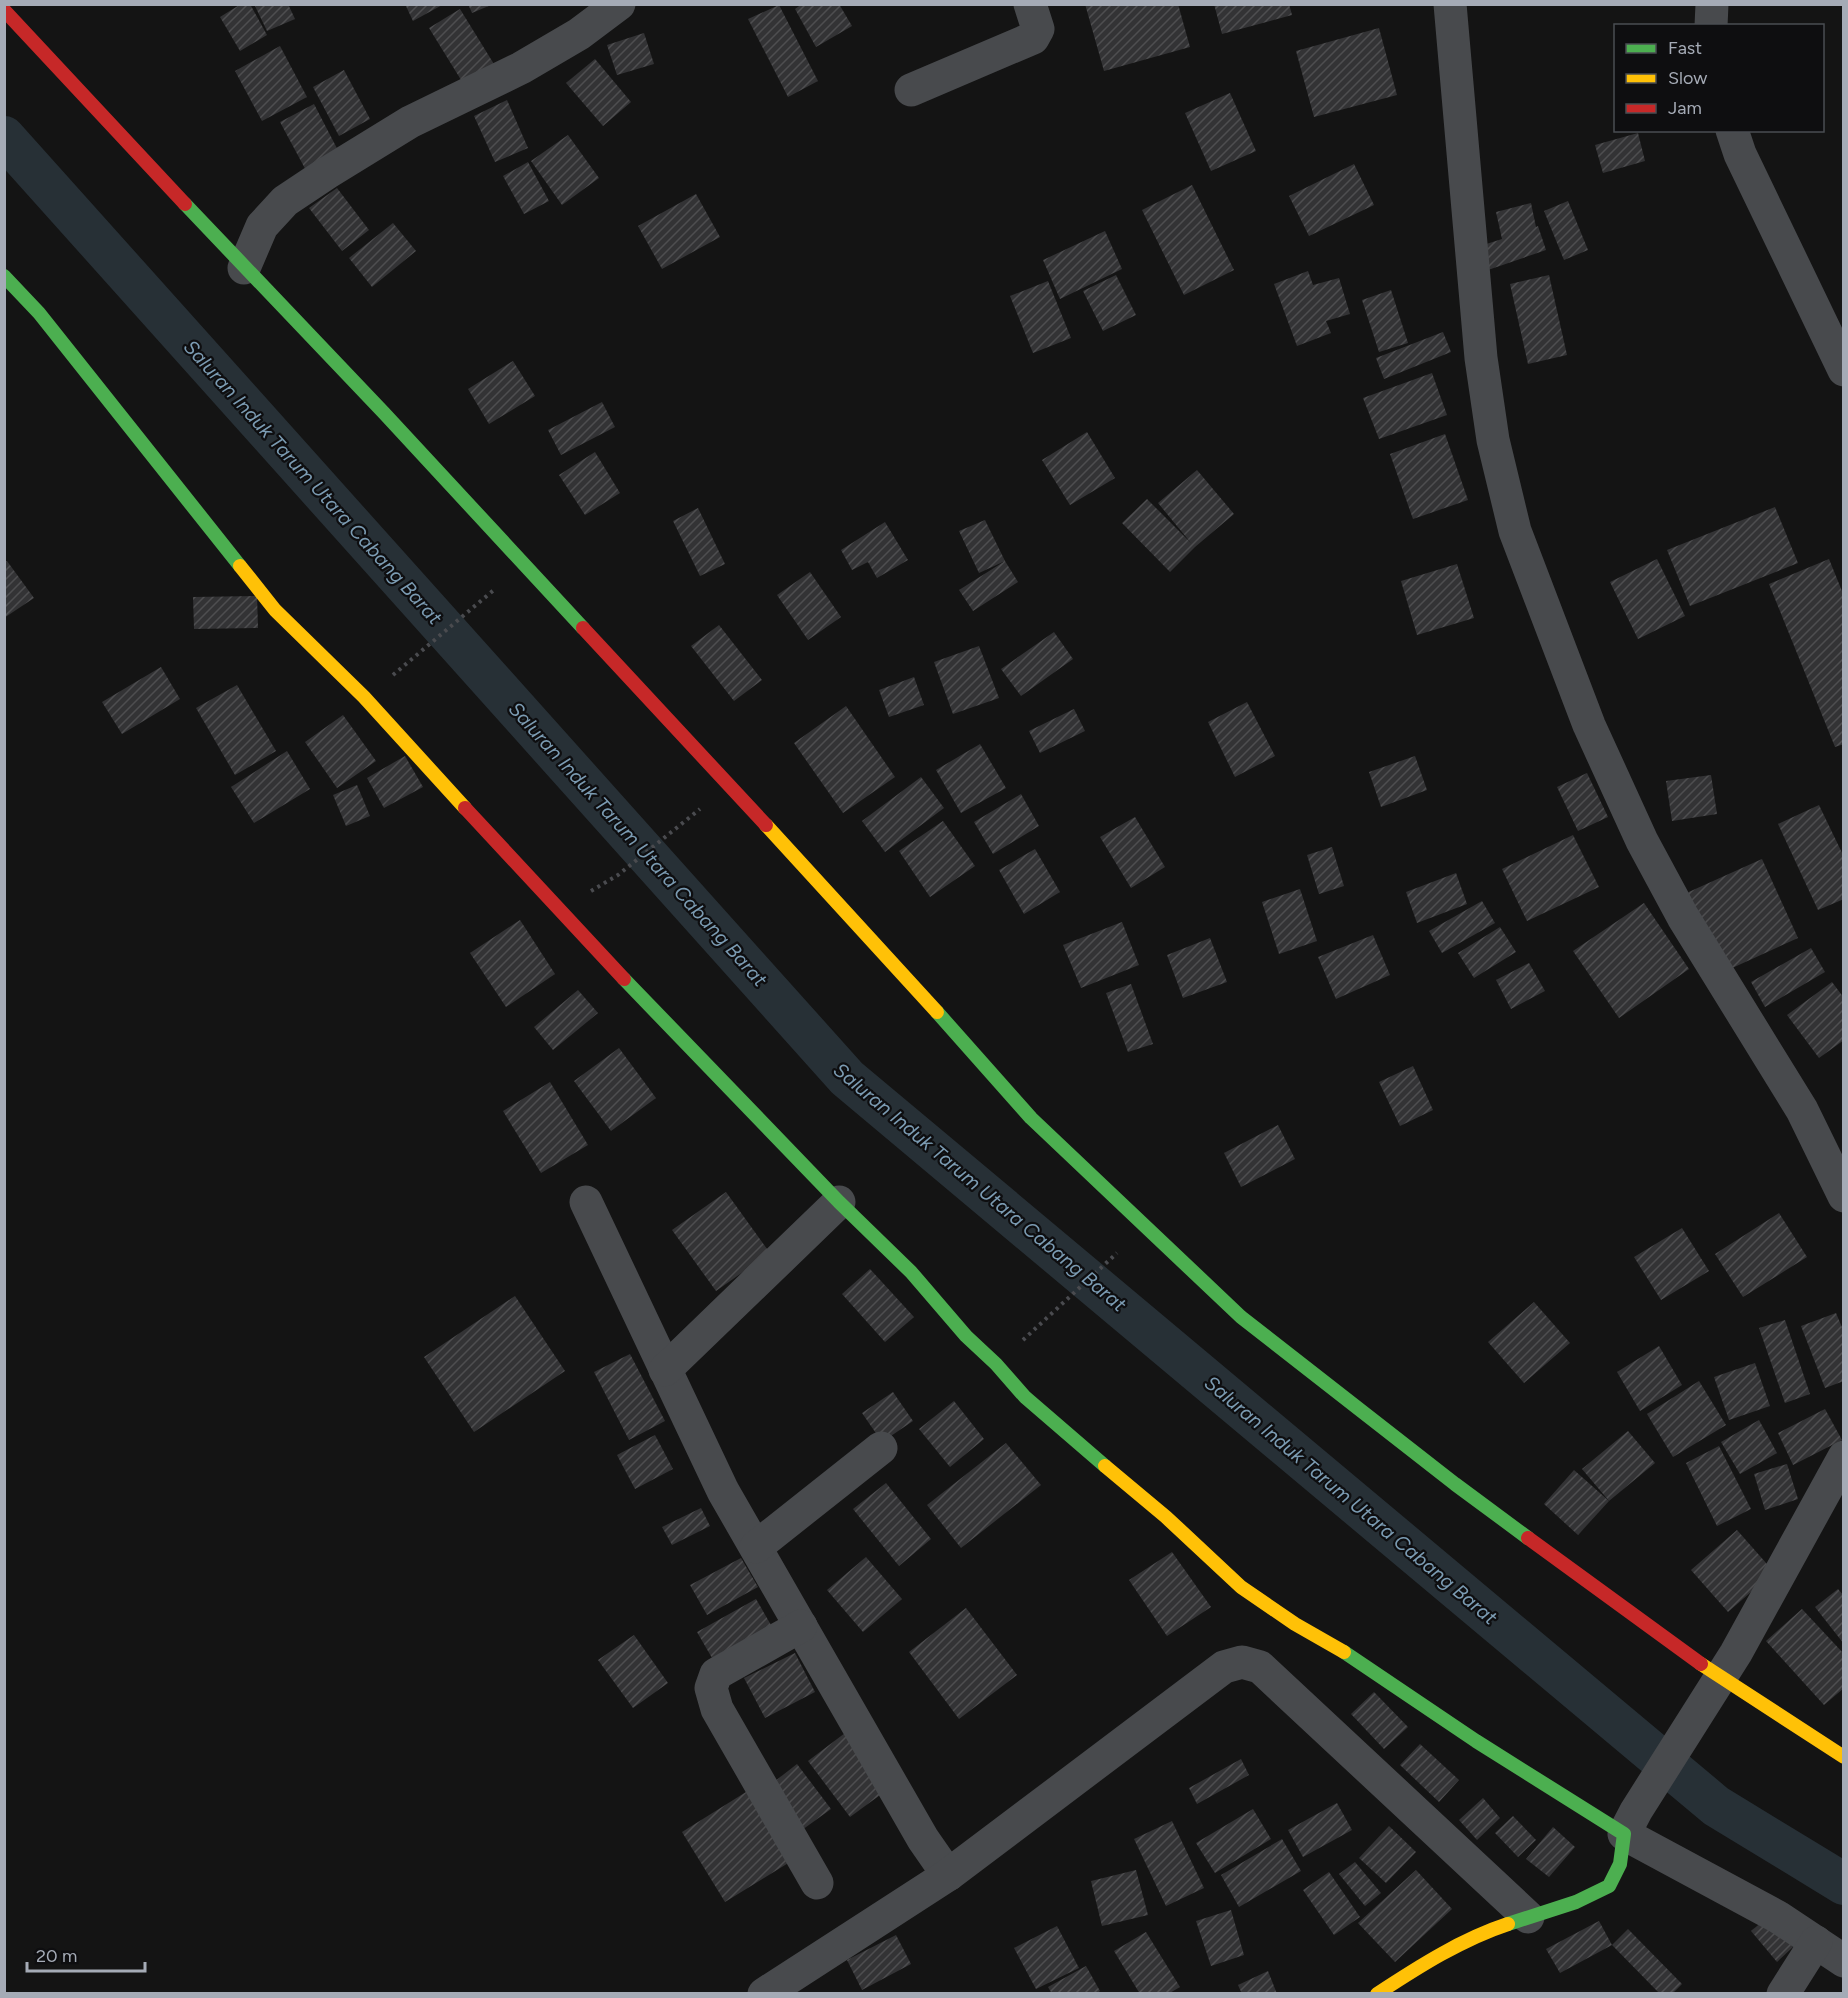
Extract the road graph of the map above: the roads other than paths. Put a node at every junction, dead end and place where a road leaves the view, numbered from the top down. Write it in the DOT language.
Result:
graph roads {
  1 [pos="619,4"];
  2 [pos="1030,4"];
  3 [pos="1450,4"];
  4 [pos="1712,4"];
  5 [pos="4,10"];
  6 [pos="1711,24"];
  7 [pos="911,90"];
  8 [pos="1733,132"];
  9 [pos="244,268"];
  10 [pos="4,276"];
  11 [pos="1844,370"];
  12 [pos="1844,1196"];
  13 [pos="586,1202"];
  14 [pos="838,1202"];
  15 [pos="665,1370"];
  16 [pos="881,1448"];
  17 [pos="1844,1457"];
  18 [pos="756,1547"];
  19 [pos="801,1626"];
  20 [pos="1719,1677"];
  21 [pos="1844,1757"];
  22 [pos="1624,1834"];
  23 [pos="937,1859"];
  24 [pos="817,1883"];
  25 [pos="1528,1917"];
  26 [pos="1816,1942"];
  27 [pos="1844,1961"];
  28 [pos="764,1994"];
  29 [pos="1377,1994"];
  30 [pos="1783,1994"];
  1 -- 9 [label="street"];
  2 -- 7 [label="street"];
  3 -- 12 [label="street"];
  4 -- 6 [label="street"];
  5 -- 9 [label="street"];
  8 -- 11 [label="street"];
  9 -- 20 [label="street"];
  10 -- 14 [label="street"];
  13 -- 15 [label="street"];
  14 -- 15 [label="street"];
  14 -- 22 [label="street"];
  15 -- 18 [label="street"];
  16 -- 18 [label="street"];
  17 -- 20 [label="street"];
  18 -- 19 [label="street"];
  19 -- 23 [label="street"];
  19 -- 24 [label="street"];
  20 -- 21 [label="street"];
  20 -- 22 [label="street"];
  22 -- 25 [label="street"];
  22 -- 26 [label="street"];
  23 -- 25 [label="street"];
  23 -- 28 [label="street"];
  25 -- 29 [label="street"];
  26 -- 27 [label="street"];
  26 -- 30 [label="street"];
}
